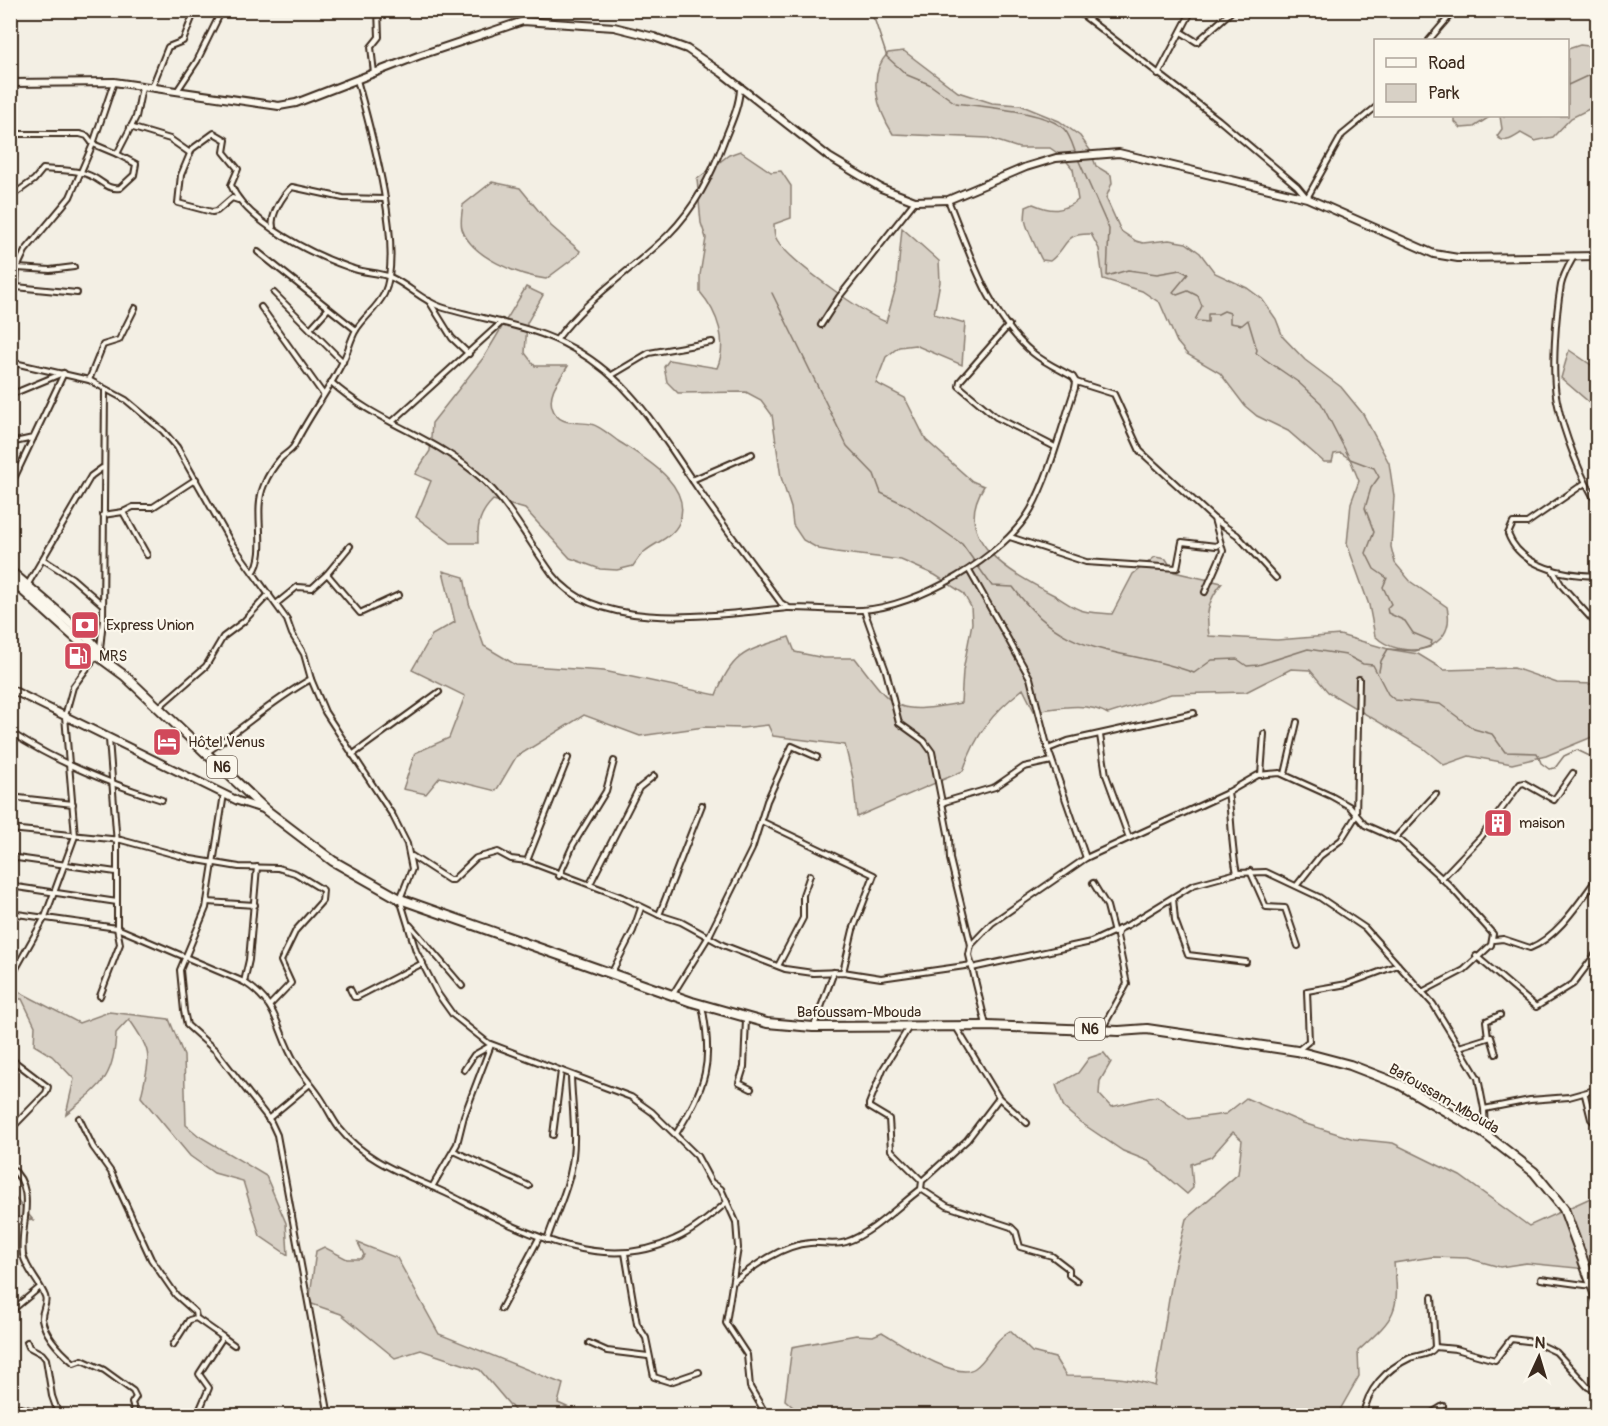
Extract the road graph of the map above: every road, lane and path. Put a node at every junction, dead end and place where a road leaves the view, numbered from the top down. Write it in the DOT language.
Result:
graph roads {
  1 [pos="195,10"];
  2 [pos="222,10"];
  3 [pos="378,10"];
  4 [pos="1076,10"];
  5 [pos="1192,10"];
  6 [pos="1233,10"];
  7 [pos="1455,10"];
  8 [pos="1181,32"];
  9 [pos="1430,39"];
  10 [pos="374,73"];
  11 [pos="1158,75"];
  12 [pos="357,80"];
  13 [pos="114,82"];
  14 [pos="10,83"];
  15 [pos="143,86"];
  16 [pos="152,87"];
  17 [pos="740,89"];
  18 [pos="177,91"];
  19 [pos="1374,109"];
  20 [pos="130,128"];
  21 [pos="10,134"];
  22 [pos="93,144"];
  23 [pos="190,153"];
  24 [pos="117,154"];
  25 [pos="79,172"];
  26 [pos="10,197"];
  27 [pos="1307,198"];
  28 [pos="385,199"];
  29 [pos="238,200"];
  30 [pos="948,200"];
  31 [pos="915,201"];
  32 [pos="273,228"];
  33 [pos="258,252"];
  34 [pos="1574,255"];
  35 [pos="1598,256"];
  36 [pos="10,259"];
  37 [pos="19,261"];
  38 [pos="74,267"];
  39 [pos="17,268"];
  40 [pos="388,277"];
  41 [pos="16,287"];
  42 [pos="77,292"];
  43 [pos="274,293"];
  44 [pos="10,295"];
  45 [pos="429,300"];
  46 [pos="135,308"];
  47 [pos="261,308"];
  48 [pos="328,309"];
  49 [pos="502,322"];
  50 [pos="821,325"];
  51 [pos="1009,325"];
  52 [pos="310,329"];
  53 [pos="356,330"];
  54 [pos="556,339"];
  55 [pos="712,342"];
  56 [pos="468,354"];
  57 [pos="10,362"];
  58 [pos="343,362"];
  59 [pos="64,373"];
  60 [pos="612,375"];
  61 [pos="89,380"];
  62 [pos="1076,381"];
  63 [pos="332,382"];
  64 [pos="105,390"];
  65 [pos="323,394"];
  66 [pos="10,396"];
  67 [pos="396,417"];
  68 [pos="383,418"];
  69 [pos="392,422"];
  70 [pos="33,438"];
  71 [pos="10,443"];
  72 [pos="1055,447"];
  73 [pos="752,454"];
  74 [pos="103,468"];
  75 [pos="196,479"];
  76 [pos="12,480"];
  77 [pos="692,480"];
  78 [pos="1585,483"];
  79 [pos="10,487"];
  80 [pos="1598,504"];
  81 [pos="123,512"];
  82 [pos="103,515"];
  83 [pos="1214,519"];
  84 [pos="1010,537"];
  85 [pos="1219,544"];
  86 [pos="350,546"];
  87 [pos="147,555"];
  88 [pos="44,560"];
  89 [pos="1552,569"];
  90 [pos="969,570"];
  91 [pos="10,571"];
  92 [pos="253,573"];
  93 [pos="327,574"];
  94 [pos="1598,576"];
  95 [pos="1276,578"];
  96 [pos="10,579"];
  97 [pos="26,587"];
  98 [pos="1205,592"];
  99 [pos="269,594"];
  100 [pos="399,595"];
  101 [pos="276,604"];
  102 [pos="103,606"];
  103 [pos="789,608"];
  104 [pos="864,610"];
  105 [pos="1598,626"];
  106 [pos="98,653"];
  107 [pos="311,679"];
  108 [pos="1359,679"];
  109 [pos="10,689"];
  110 [pos="439,692"];
  111 [pos="159,707"];
  112 [pos="1194,713"];
  113 [pos="65,716"];
  114 [pos="1297,722"];
  115 [pos="10,732"];
  116 [pos="1264,734"];
  117 [pos="1100,735"];
  118 [pos="109,738"];
  119 [pos="1047,749"];
  120 [pos="207,752"];
  121 [pos="352,755"];
  122 [pos="817,757"];
  123 [pos="568,758"];
  124 [pos="614,760"];
  125 [pos="1052,761"];
  126 [pos="70,764"];
  127 [pos="1573,773"];
  128 [pos="1285,774"];
  129 [pos="1261,775"];
  130 [pos="654,776"];
  131 [pos="113,782"];
  132 [pos="1228,792"];
  133 [pos="224,794"];
  134 [pos="1436,794"];
  135 [pos="10,797"];
  136 [pos="162,800"];
  137 [pos="941,803"];
  138 [pos="73,804"];
  139 [pos="702,805"];
  140 [pos="266,810"];
  141 [pos="1356,816"];
  142 [pos="761,821"];
  143 [pos="10,829"];
  144 [pos="75,836"];
  145 [pos="1129,838"];
  146 [pos="1395,838"];
  147 [pos="116,840"];
  148 [pos="411,855"];
  149 [pos="10,857"];
  150 [pos="1086,858"];
  151 [pos="527,861"];
  152 [pos="214,863"];
  153 [pos="65,865"];
  154 [pos="257,867"];
  155 [pos="1250,871"];
  156 [pos="116,872"];
  157 [pos="1237,873"];
  158 [pos="810,875"];
  159 [pos="559,876"];
  160 [pos="1598,877"];
  161 [pos="1441,879"];
  162 [pos="1093,883"];
  163 [pos="590,884"];
  164 [pos="1297,885"];
  165 [pos="10,886"];
  166 [pos="56,891"];
  167 [pos="1173,898"];
  168 [pos="400,899"];
  169 [pos="117,902"];
  170 [pos="207,902"];
  171 [pos="255,905"];
  172 [pos="641,908"];
  173 [pos="10,912"];
  174 [pos="659,915"];
  175 [pos="45,916"];
  176 [pos="410,925"];
  177 [pos="117,928"];
  178 [pos="1120,928"];
  179 [pos="1114,933"];
  180 [pos="709,936"];
  181 [pos="1494,940"];
  182 [pos="971,945"];
  183 [pos="1298,946"];
  184 [pos="1598,951"];
  185 [pos="1476,956"];
  186 [pos="184,958"];
  187 [pos="1246,962"];
  188 [pos="423,963"];
  189 [pos="1398,965"];
  190 [pos="777,966"];
  191 [pos="972,967"];
  192 [pos="834,972"];
  193 [pos="843,972"];
  194 [pos="611,973"];
  195 [pos="10,979"];
  196 [pos="243,982"];
  197 [pos="462,986"];
  198 [pos="350,989"];
  199 [pos="1422,992"];
  200 [pos="673,995"];
  201 [pos="100,996"];
  202 [pos="271,1004"];
  203 [pos="702,1005"];
  204 [pos="1500,1015"];
  205 [pos="746,1019"];
  206 [pos="910,1026"];
  207 [pos="956,1026"];
  208 [pos="987,1026"];
  209 [pos="813,1027"];
  210 [pos="1102,1029"];
  211 [pos="1593,1030"];
  212 [pos="1598,1035"];
  213 [pos="1488,1037"];
  214 [pos="491,1046"];
  215 [pos="1459,1047"];
  216 [pos="1298,1051"];
  217 [pos="1496,1054"];
  218 [pos="10,1058"];
  219 [pos="464,1070"];
  220 [pos="561,1071"];
  221 [pos="572,1075"];
  222 [pos="310,1084"];
  223 [pos="750,1089"];
  224 [pos="1598,1089"];
  225 [pos="1584,1094"];
  226 [pos="999,1098"];
  227 [pos="1484,1109"];
  228 [pos="79,1118"];
  229 [pos="268,1119"];
  230 [pos="1027,1123"];
  231 [pos="1598,1126"];
  232 [pos="10,1131"];
  233 [pos="675,1134"];
  234 [pos="1485,1134"];
  235 [pos="553,1135"];
  236 [pos="454,1151"];
  237 [pos="10,1167"];
  238 [pos="922,1181"];
  239 [pos="529,1186"];
  240 [pos="432,1188"];
  241 [pos="921,1189"];
  242 [pos="727,1202"];
  243 [pos="539,1238"];
  244 [pos="547,1240"];
  245 [pos="625,1252"];
  246 [pos="1541,1279"];
  247 [pos="1077,1281"];
  248 [pos="732,1283"];
  249 [pos="1593,1286"];
  250 [pos="39,1288"];
  251 [pos="1432,1297"];
  252 [pos="1598,1301"];
  253 [pos="501,1309"];
  254 [pos="10,1312"];
  255 [pos="196,1318"];
  256 [pos="223,1337"];
  257 [pos="27,1342"];
  258 [pos="589,1343"];
  259 [pos="173,1345"];
  260 [pos="234,1346"];
  261 [pos="1435,1347"];
  262 [pos="648,1356"];
  263 [pos="699,1372"];
  264 [pos="1598,1392"];
  265 [pos="1598,1403"];
  266 [pos="10,1406"];
  267 [pos="1443,1407"];
  268 [pos="59,1416"];
  269 [pos="136,1416"];
  270 [pos="197,1416"];
  271 [pos="329,1416"];
  272 [pos="767,1416"];
  273 [pos="1363,1416"];
  274 [pos="1427,1416"];
  275 [pos="1587,1416"];
  1 -- 16 [label="street"];
  2 -- 18 [label="street"];
  3 -- 10 [label="street"];
  4 -- 11 [label="street"];
  5 -- 8 [label="street"];
  6 -- 8 [label="street"];
  7 -- 9 [label="street"];
  8 -- 11 [label="street"];
  10 -- 12 [label="street"];
  10 -- 17 [label="street"];
  11 -- 27 [label="street"];
  12 -- 18 [label="street"];
  12 -- 28 [label="street"];
  13 -- 14 [label="street"];
  13 -- 15 [label="street"];
  13 -- 22 [label="street"];
  15 -- 16 [label="street"];
  15 -- 20 [label="street"];
  16 -- 18 [label="street"];
  17 -- 31 [label="street"];
  17 -- 54 [label="street"];
  19 -- 27 [label="street"];
  20 -- 23 [label="street"];
  20 -- 24 [label="street"];
  21 -- 22 [label="street"];
  22 -- 24 [label="street"];
  22 -- 25 [label="street"];
  23 -- 29 [label="street"];
  23 -- 29 [label="street"];
  24 -- 25 [label="street"];
  25 -- 26 [label="street"];
  25 -- 37 [label="street"];
  27 -- 30 [label="street"];
  27 -- 34 [label="street"];
  28 -- 32 [label="street"];
  28 -- 40 [label="street"];
  29 -- 32 [label="street"];
  30 -- 31 [label="street"];
  30 -- 51 [label="street"];
  31 -- 50 [label="street"];
  32 -- 40 [label="street"];
  33 -- 48 [label="street"];
  34 -- 35 [label="street"];
  34 -- 78 [label="street"];
  36 -- 37 [label="street"];
  37 -- 39 [label="street"];
  38 -- 39 [label="street"];
  39 -- 41 [label="street"];
  40 -- 45 [label="street"];
  40 -- 53 [label="street"];
  41 -- 42 [label="street"];
  41 -- 44 [label="street"];
  43 -- 52 [label="street"];
  45 -- 49 [label="street"];
  45 -- 56 [label="street"];
  46 -- 61 [label="street"];
  47 -- 65 [label="street"];
  48 -- 52 [label="street"];
  48 -- 53 [label="street"];
  49 -- 54 [label="street"];
  49 -- 56 [label="street"];
  51 -- 62 [label="street"];
  51 -- 72 [label="street"];
  52 -- 58 [label="street"];
  53 -- 58 [label="street"];
  54 -- 60 [label="street"];
  55 -- 60 [label="street"];
  56 -- 67 [label="street"];
  57 -- 59 [label="street"];
  58 -- 63 [label="street"];
  59 -- 61 [label="street"];
  59 -- 66 [label="street"];
  59 -- 70 [label="street"];
  60 -- 77 [label="street"];
  61 -- 64 [label="street"];
  62 -- 72 [label="street"];
  62 -- 83 [label="street"];
  63 -- 65 [label="street"];
  63 -- 68 [label="street"];
  64 -- 74 [label="street"];
  64 -- 75 [label="street"];
  65 -- 92 [label="street"];
  67 -- 68 [label="street"];
  67 -- 69 [label="street"];
  68 -- 69 [label="street"];
  69 -- 103 [label="street"];
  70 -- 71 [label="street"];
  70 -- 76 [label="street"];
  72 -- 84 [label="street"];
  73 -- 77 [label="street"];
  74 -- 82 [label="street"];
  74 -- 88 [label="street"];
  75 -- 81 [label="street"];
  75 -- 92 [label="street"];
  76 -- 79 [label="street"];
  77 -- 103 [label="street"];
  78 -- 80 [label="street"];
  78 -- 89 [label="street"];
  81 -- 82 [label="street"];
  81 -- 87 [label="street"];
  82 -- 102 [label="street"];
  83 -- 85 [label="street"];
  83 -- 95 [label="street"];
  84 -- 85 [label="street"];
  84 -- 90 [label="street"];
  85 -- 98 [label="street"];
  86 -- 93 [label="street"];
  88 -- 97 [label="street"];
  88 -- 102 [label="street"];
  89 -- 94 [label="street"];
  89 -- 105 [label="street"];
  90 -- 104 [label="street"];
  90 -- 119 [label="street"];
  91 -- 97 [label="highway, Bafoussam-Mbouda / N6"];
  92 -- 99 [label="street"];
  93 -- 100 [label="street"];
  93 -- 101 [label="street"];
  96 -- 97 [label="highway, Bafoussam-Mbouda / N6"];
  97 -- 106 [label="highway, Bafoussam-Mbouda / N6"];
  99 -- 101 [label="street"];
  99 -- 111 [label="street"];
  101 -- 107 [label="street"];
  102 -- 106 [label="street"];
  103 -- 104 [label="street"];
  104 -- 137 [label="street"];
  106 -- 111 [label="highway, Bafoussam-Mbouda / N6"];
  106 -- 113 [label="street"];
  107 -- 120 [label="street"];
  107 -- 121 [label="street"];
  108 -- 141 [label="street"];
  109 -- 113 [label="street"];
  110 -- 121 [label="street"];
  111 -- 120 [label="highway, Bafoussam-Mbouda / N6"];
  112 -- 117 [label="street"];
  113 -- 118 [label="street"];
  113 -- 126 [label="street"];
  114 -- 128 [label="street"];
  115 -- 126 [label="street"];
  116 -- 129 [label="street"];
  117 -- 119 [label="street"];
  117 -- 145 [label="street"];
  118 -- 131 [label="street"];
  118 -- 133 [label="street"];
  119 -- 125 [label="street"];
  120 -- 140 [label="highway, Bafoussam-Mbouda / N6"];
  121 -- 148 [label="street"];
  122 -- 142 [label="street"];
  123 -- 151 [label="street"];
  124 -- 159 [label="street"];
  125 -- 137 [label="street"];
  125 -- 150 [label="street"];
  126 -- 131 [label="street"];
  126 -- 138 [label="street"];
  127 -- 161 [label="street"];
  128 -- 129 [label="street"];
  128 -- 141 [label="street"];
  129 -- 132 [label="street"];
  130 -- 163 [label="street"];
  131 -- 136 [label="street"];
  131 -- 147 [label="street"];
  132 -- 145 [label="street"];
  132 -- 157 [label="street"];
  133 -- 140 [label="street"];
  133 -- 152 [label="street"];
  134 -- 146 [label="street"];
  135 -- 138 [label="street"];
  137 -- 182 [label="street"];
  138 -- 144 [label="street"];
  139 -- 174 [label="street"];
  140 -- 168 [label="highway, Bafoussam-Mbouda / N6"];
  141 -- 146 [label="street"];
  141 -- 164 [label="street"];
  142 -- 180 [label="street"];
  142 -- 193 [label="street"];
  143 -- 144 [label="street"];
  144 -- 147 [label="street"];
  144 -- 153 [label="street"];
  145 -- 150 [label="street"];
  146 -- 161 [label="street"];
  147 -- 152 [label="street"];
  147 -- 156 [label="street"];
  148 -- 151 [label="street"];
  148 -- 168 [label="street"];
  149 -- 153 [label="street"];
  150 -- 182 [label="street"];
  151 -- 159 [label="street"];
  152 -- 154 [label="street"];
  152 -- 170 [label="street"];
  153 -- 156 [label="street"];
  153 -- 166 [label="street"];
  154 -- 171 [label="street"];
  154 -- 202 [label="street"];
  155 -- 157 [label="street"];
  155 -- 164 [label="street"];
  155 -- 183 [label="street"];
  156 -- 169 [label="street"];
  157 -- 167 [label="street"];
  158 -- 190 [label="street"];
  159 -- 163 [label="street"];
  160 -- 181 [label="street"];
  161 -- 181 [label="street"];
  162 -- 179 [label="street"];
  163 -- 172 [label="street"];
  164 -- 189 [label="street"];
  165 -- 166 [label="street"];
  166 -- 169 [label="street"];
  166 -- 175 [label="street"];
  167 -- 178 [label="street"];
  167 -- 187 [label="street"];
  168 -- 176 [label="street"];
  168 -- 194 [label="highway, Bafoussam-Mbouda / N6"];
  169 -- 177 [label="street"];
  170 -- 171 [label="street"];
  170 -- 186 [label="street"];
  171 -- 196 [label="street"];
  172 -- 174 [label="street"];
  172 -- 194 [label="street"];
  173 -- 175 [label="street"];
  174 -- 180 [label="street"];
  175 -- 177 [label="street"];
  175 -- 195 [label="street"];
  176 -- 188 [label="street"];
  176 -- 197 [label="street"];
  177 -- 186 [label="street"];
  177 -- 201 [label="street"];
  178 -- 179 [label="street"];
  178 -- 210 [label="street"];
  179 -- 191 [label="street"];
  180 -- 190 [label="street"];
  180 -- 200 [label="street"];
  181 -- 185 [label="street"];
  182 -- 191 [label="street"];
  184 -- 185 [label="street"];
  185 -- 199 [label="street"];
  186 -- 196 [label="street"];
  186 -- 229 [label="street"];
  188 -- 198 [label="street"];
  188 -- 214 [label="street"];
  189 -- 199 [label="street"];
  189 -- 216 [label="street"];
  190 -- 192 [label="street"];
  191 -- 193 [label="street"];
  191 -- 208 [label="street"];
  192 -- 193 [label="street"];
  192 -- 209 [label="street"];
  194 -- 200 [label="highway, Bafoussam-Mbouda / N6"];
  196 -- 202 [label="street"];
  199 -- 215 [label="street"];
  200 -- 203 [label="highway, Bafoussam-Mbouda / N6"];
  202 -- 222 [label="street"];
  203 -- 205 [label="highway, Bafoussam-Mbouda / N6"];
  203 -- 233 [label="street"];
  204 -- 213 [label="street"];
  205 -- 209 [label="highway, Bafoussam-Mbouda / N6"];
  205 -- 223 [label="street"];
  206 -- 207 [label="highway, Bafoussam-Mbouda / N6"];
  206 -- 209 [label="highway, Bafoussam-Mbouda / N6"];
  206 -- 238 [label="street"];
  207 -- 208 [label="highway, Bafoussam-Mbouda / N6"];
  207 -- 226 [label="street"];
  208 -- 210 [label="highway, Bafoussam-Mbouda / N6"];
  210 -- 216 [label="highway, Bafoussam-Mbouda / N6"];
  211 -- 212 [label="street"];
  213 -- 215 [label="street"];
  213 -- 217 [label="street"];
  214 -- 219 [label="street"];
  214 -- 220 [label="street"];
  214 -- 236 [label="street"];
  215 -- 227 [label="street"];
  216 -- 234 [label="highway, Bafoussam-Mbouda / N6"];
  218 -- 232 [label="street"];
  220 -- 221 [label="street"];
  220 -- 235 [label="street"];
  221 -- 233 [label="street"];
  221 -- 244 [label="street"];
  222 -- 229 [label="street"];
  222 -- 240 [label="street"];
  224 -- 225 [label="street"];
  225 -- 227 [label="street"];
  225 -- 231 [label="street"];
  226 -- 230 [label="street"];
  226 -- 238 [label="street"];
  227 -- 234 [label="street"];
  228 -- 255 [label="street"];
  229 -- 271 [label="street"];
  233 -- 242 [label="street"];
  234 -- 249 [label="highway, Bafoussam-Mbouda / N6"];
  236 -- 239 [label="street"];
  236 -- 240 [label="street"];
  237 -- 250 [label="street"];
  238 -- 241 [label="street"];
  240 -- 243 [label="street"];
  241 -- 247 [label="street"];
  241 -- 248 [label="street"];
  242 -- 245 [label="street"];
  242 -- 248 [label="street"];
  243 -- 244 [label="street"];
  243 -- 253 [label="street"];
  244 -- 245 [label="street"];
  245 -- 262 [label="street"];
  246 -- 249 [label="street"];
  248 -- 272 [label="street"];
  249 -- 252 [label="highway, Bafoussam-Mbouda / N6"];
  250 -- 254 [label="street"];
  250 -- 269 [label="street"];
  251 -- 261 [label="street"];
  255 -- 256 [label="street"];
  255 -- 259 [label="street"];
  256 -- 260 [label="street"];
  256 -- 270 [label="street"];
  257 -- 268 [label="street"];
  258 -- 262 [label="street"];
  261 -- 264 [label="street"];
  261 -- 273 [label="street"];
  262 -- 263 [label="street"];
  265 -- 275 [label="street"];
  266 -- 268 [label="street"];
  267 -- 274 [label="street"];
}
